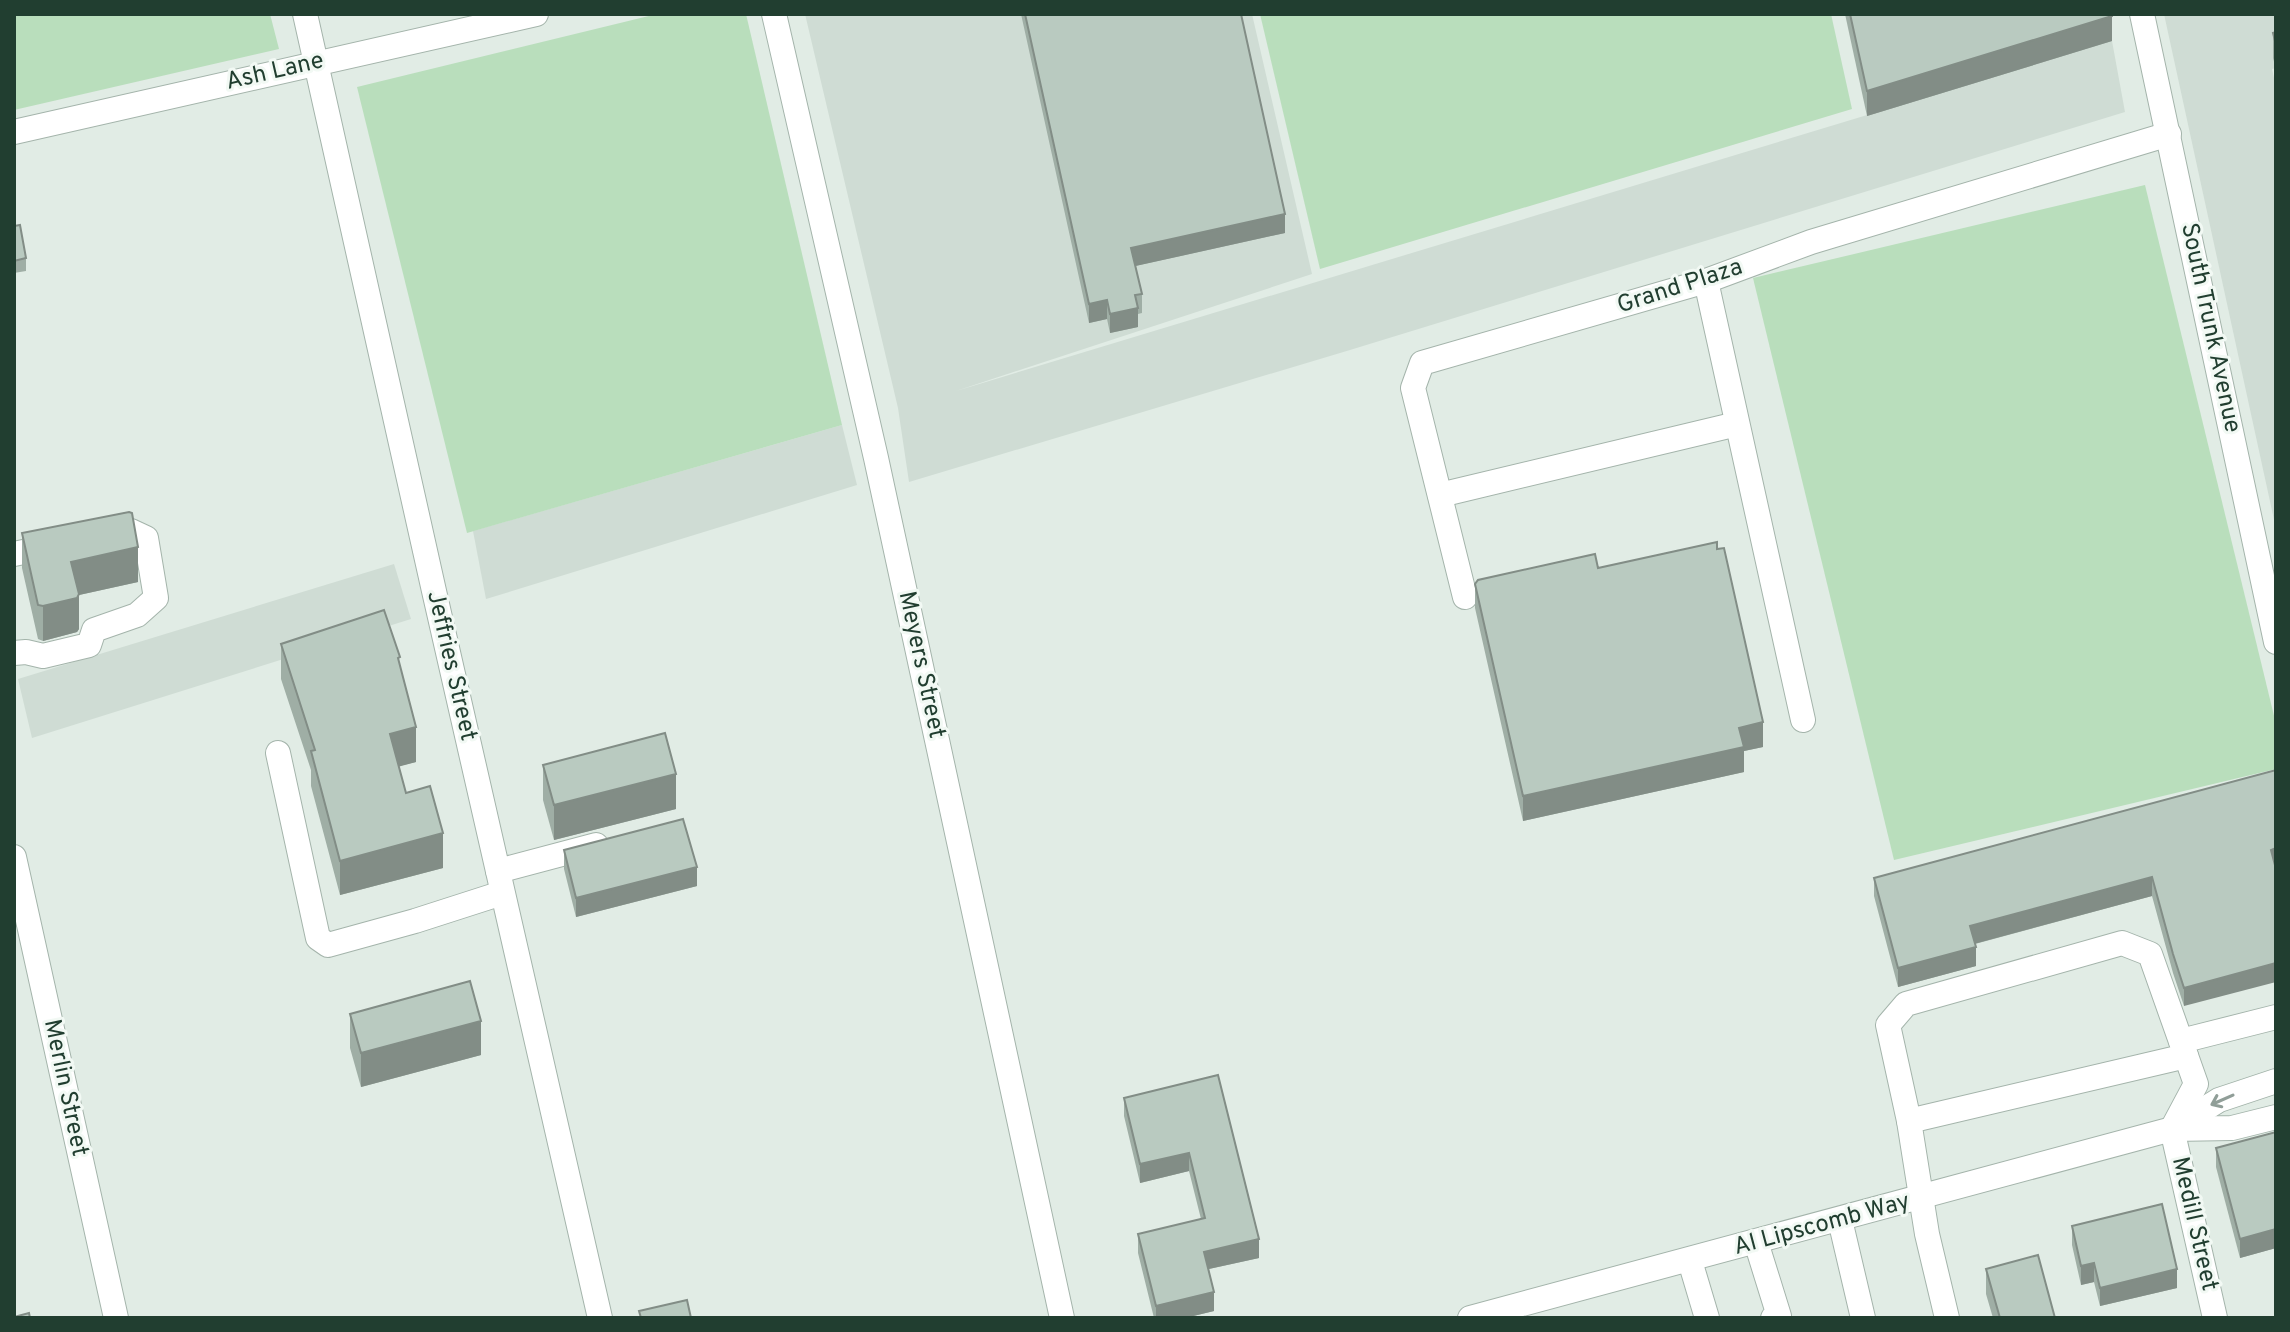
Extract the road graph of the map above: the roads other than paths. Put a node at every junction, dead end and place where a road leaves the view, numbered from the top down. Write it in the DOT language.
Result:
graph roads {
  1 [pos="305,14"];
  2 [pos="536,14"];
  3 [pos="774,14"];
  4 [pos="2142,14"];
  5 [pos="316,63"];
  6 [pos="14,132"];
  7 [pos="2169,134"];
  8 [pos="1706,281"];
  9 [pos="1737,424"];
  10 [pos="1440,495"];
  11 [pos="14,554"];
  12 [pos="1465,597"];
  13 [pos="2276,642"];
  14 [pos="14,653"];
  15 [pos="1803,720"];
  16 [pos="278,753"];
  17 [pos="619,839"];
  18 [pos="14,857"];
  19 [pos="500,882"];
  20 [pos="2276,1017"];
  21 [pos="2184,1048"];
  22 [pos="2276,1081"];
  23 [pos="2276,1117"];
  24 [pos="1909,1121"];
  25 [pos="2172,1129"];
  26 [pos="1923,1198"];
  27 [pos="1840,1220"];
  28 [pos="1756,1242"];
  29 [pos="1690,1261"];
  30 [pos="1553,1308"];
  31 [pos="1777,1317"];
  32 [pos="116,1318"];
  33 [pos="600,1318"];
  34 [pos="1062,1318"];
  35 [pos="1470,1318"];
  36 [pos="1707,1318"];
  37 [pos="1863,1318"];
  38 [pos="1947,1318"];
  39 [pos="2215,1318"];
  1 -- 5 [label="street, Jeffries Street"];
  2 -- 5 [label="street, Ash Lane"];
  3 -- 34 [label="street, Meyers Street"];
  4 -- 7 [label="street, South Trunk Avenue"];
  5 -- 6 [label="street, Ash Lane"];
  5 -- 19 [label="street, Jeffries Street"];
  7 -- 8 [label="street, Grand Plaza"];
  7 -- 13 [label="street, South Trunk Avenue"];
  8 -- 9 [label="street"];
  8 -- 10 [label="street, Grand Plaza"];
  9 -- 10 [label="street"];
  9 -- 15 [label="street"];
  10 -- 12 [label="street, Grand Plaza"];
  11 -- 14 [label="street"];
  16 -- 19 [label="street"];
  17 -- 19 [label="street"];
  18 -- 32 [label="street, Merlin Street"];
  19 -- 33 [label="street, Jeffries Street"];
  20 -- 21 [label="street"];
  21 -- 24 [label="street"];
  21 -- 24 [label="street"];
  21 -- 25 [label="street"];
  22 -- 25 [label="street, Al Lipscomb Way, one-way"];
  23 -- 25 [label="street, Al Lipscomb Way"];
  24 -- 26 [label="street"];
  25 -- 26 [label="street, Al Lipscomb Way"];
  25 -- 39 [label="street, Medill Street"];
  26 -- 27 [label="street, Al Lipscomb Way"];
  26 -- 38 [label="street"];
  27 -- 28 [label="street, Al Lipscomb Way"];
  27 -- 37 [label="street"];
  28 -- 29 [label="street, Al Lipscomb Way"];
  28 -- 31 [label="street"];
  29 -- 30 [label="street, Al Lipscomb Way"];
  29 -- 36 [label="street"];
  30 -- 35 [label="street, Al Lipscomb Way"];
}
